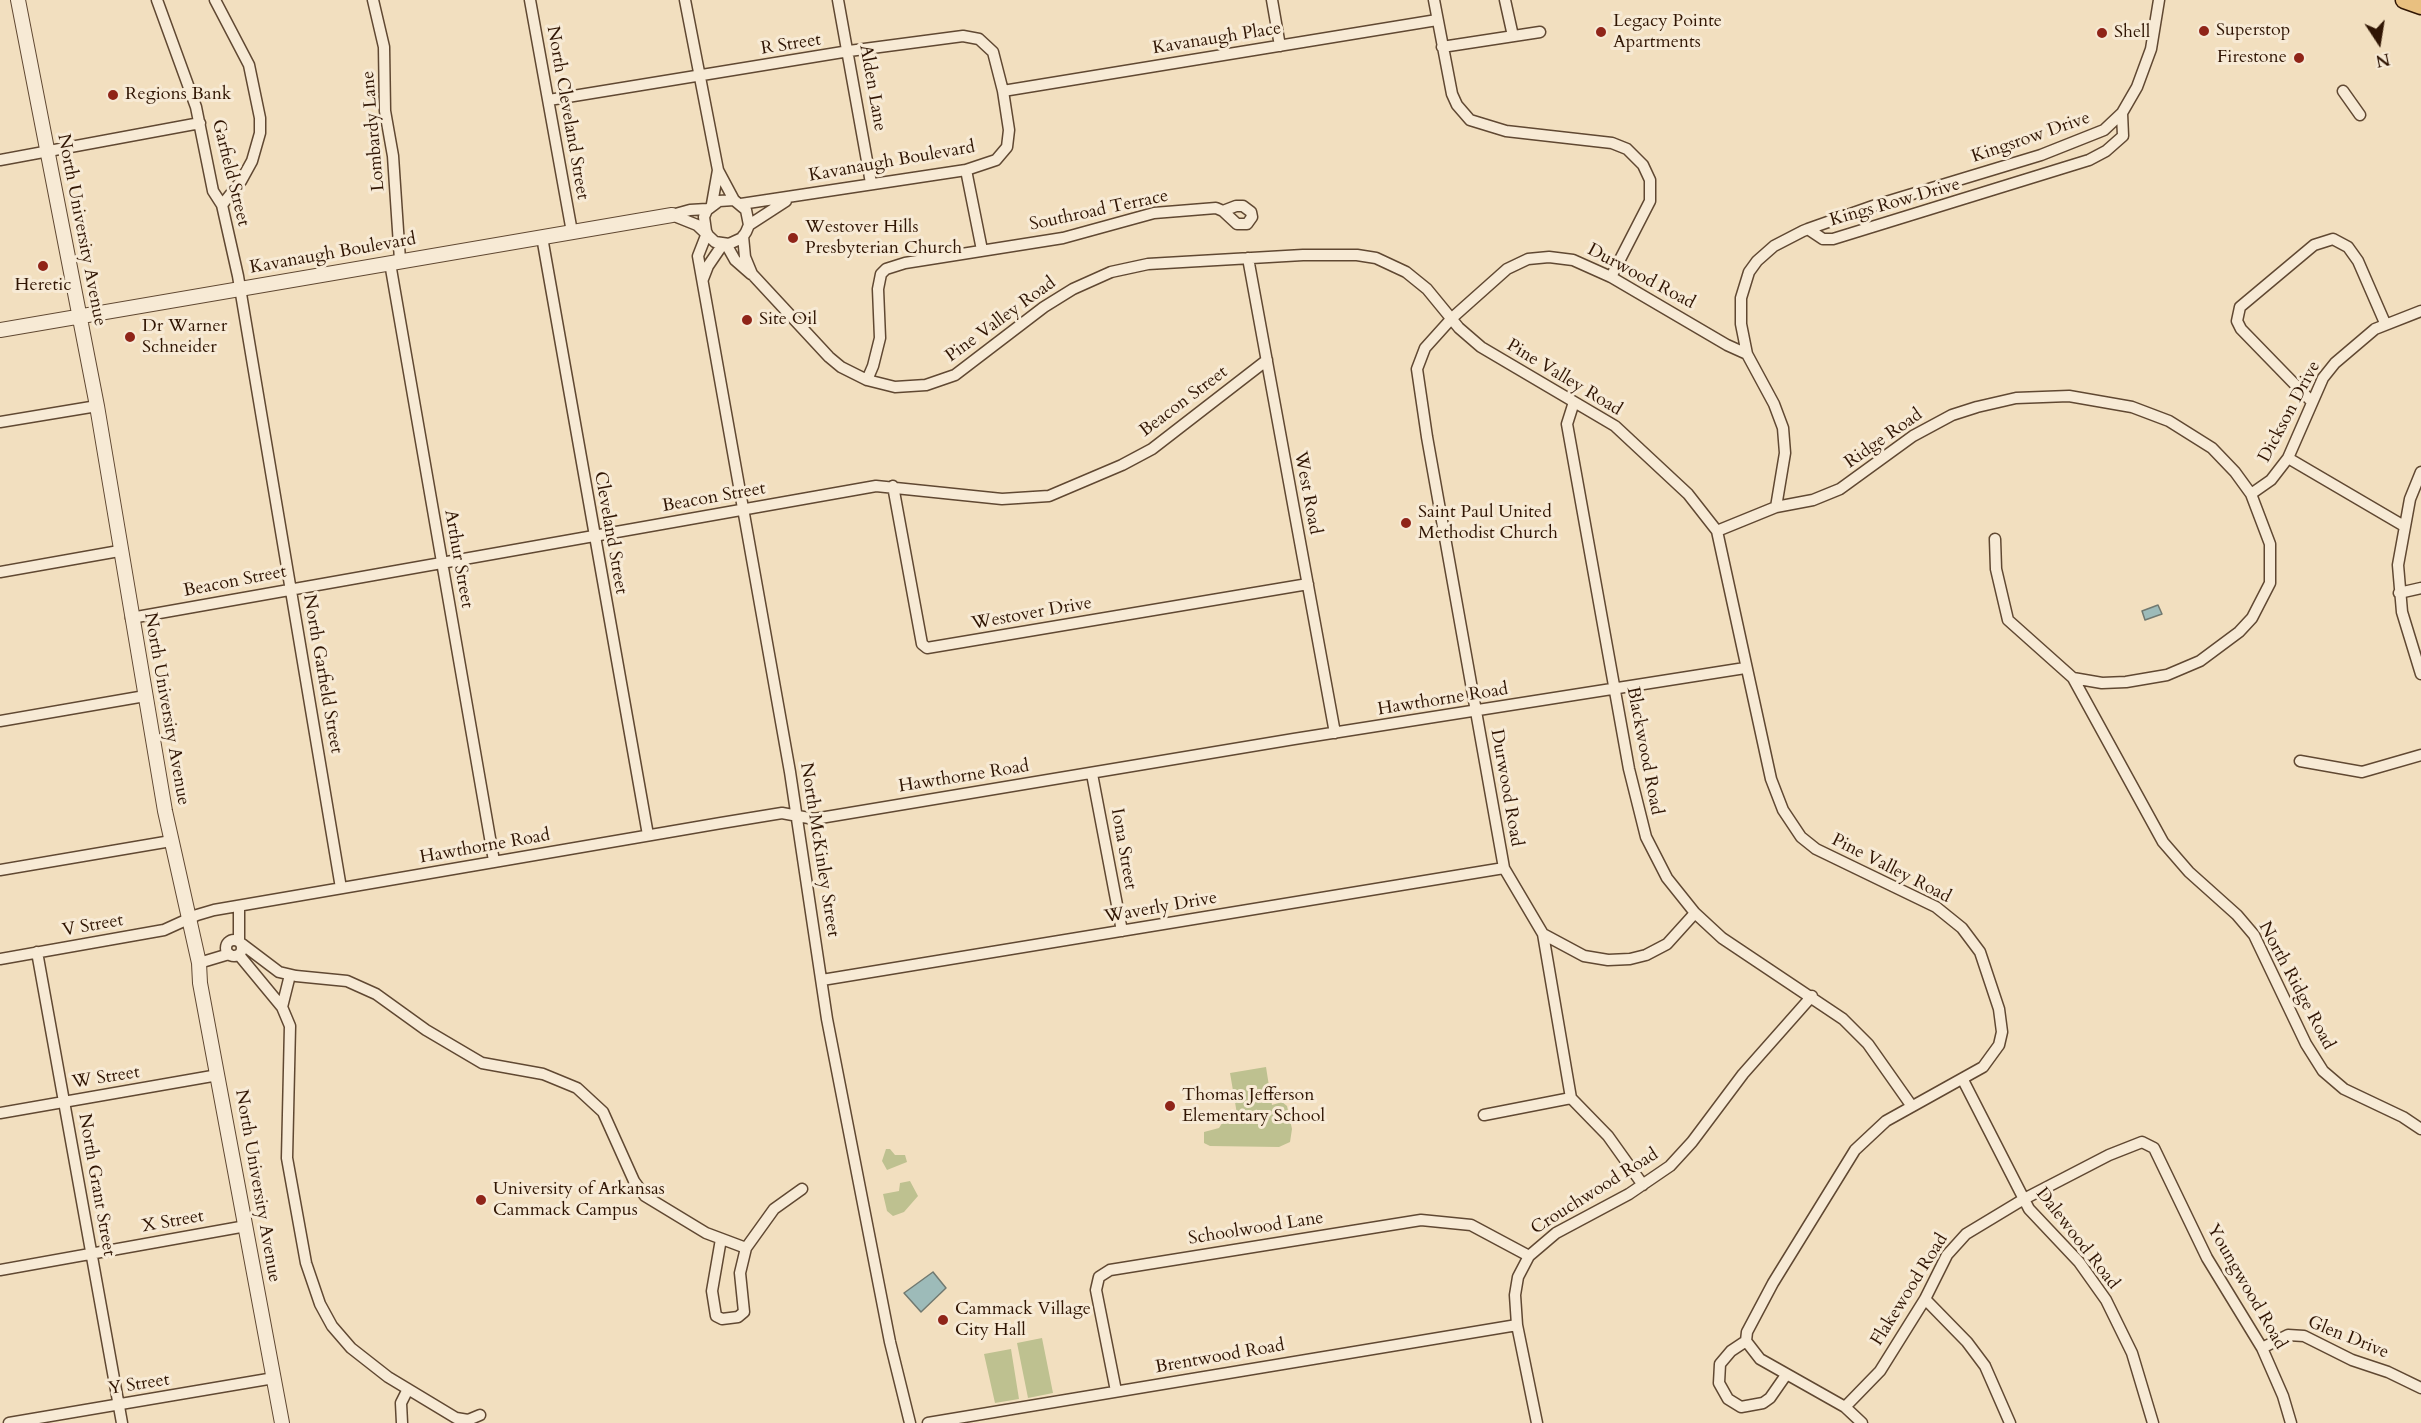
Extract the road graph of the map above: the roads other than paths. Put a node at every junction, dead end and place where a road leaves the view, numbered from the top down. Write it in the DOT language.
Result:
graph roads {
  1 [pos="18,0"];
  2 [pos="157,0"];
  3 [pos="215,0"];
  4 [pos="373,0"];
  5 [pos="530,0"];
  6 [pos="685,0"];
  7 [pos="838,0"];
  8 [pos="1272,0"];
  9 [pos="1434,0"];
  10 [pos="1505,0"];
  11 [pos="2159,0"];
  12 [pos="2404,0"];
  13 [pos="2421,6"];
  14 [pos="1437,20"];
  15 [pos="1540,32"];
  16 [pos="1513,36"];
  17 [pos="1280,46"];
  18 [pos="1442,47"];
  19 [pos="849,51"];
  20 [pos="699,76"];
  21 [pos="1003,91"];
  22 [pos="2343,91"];
  23 [pos="549,100"];
  24 [pos="2122,113"];
  25 [pos="2360,115"];
  26 [pos="200,123"];
  27 [pos="46,152"];
  28 [pos="0,160"];
  29 [pos="718,170"];
  30 [pos="966,170"];
  31 [pos="871,183"];
  32 [pos="792,198"];
  33 [pos="737,202"];
  34 [pos="222,205"];
  35 [pos="710,207"];
  36 [pos="1223,211"];
  37 [pos="672,215"];
  38 [pos="749,225"];
  39 [pos="1808,229"];
  40 [pos="572,232"];
  41 [pos="706,232"];
  42 [pos="542,237"];
  43 [pos="743,237"];
  44 [pos="725,244"];
  45 [pos="982,250"];
  46 [pos="1248,258"];
  47 [pos="395,262"];
  48 [pos="752,274"];
  49 [pos="1611,277"];
  50 [pos="703,280"];
  51 [pos="239,289"];
  52 [pos="2421,311"];
  53 [pos="79,316"];
  54 [pos="1452,318"];
  55 [pos="2385,323"];
  56 [pos="0,330"];
  57 [pos="1747,354"];
  58 [pos="1267,360"];
  59 [pos="867,380"];
  60 [pos="1574,402"];
  61 [pos="2312,402"];
  62 [pos="97,406"];
  63 [pos="0,423"];
  64 [pos="2288,458"];
  65 [pos="2421,472"];
  66 [pos="893,486"];
  67 [pos="2251,494"];
  68 [pos="1776,507"];
  69 [pos="742,510"];
  70 [pos="2404,526"];
  71 [pos="1717,531"];
  72 [pos="593,536"];
  73 [pos="1995,539"];
  74 [pos="119,551"];
  75 [pos="442,562"];
  76 [pos="0,572"];
  77 [pos="1308,584"];
  78 [pos="290,588"];
  79 [pos="2421,588"];
  80 [pos="2399,592"];
  81 [pos="131,618"];
  82 [pos="1745,668"];
  83 [pos="2421,674"];
  84 [pos="2073,678"];
  85 [pos="1614,690"];
  86 [pos="145,696"];
  87 [pos="1477,712"];
  88 [pos="0,721"];
  89 [pos="1335,733"];
  90 [pos="2421,755"];
  91 [pos="2300,761"];
  92 [pos="1092,774"];
  93 [pos="796,818"];
  94 [pos="648,835"];
  95 [pos="171,841"];
  96 [pos="494,861"];
  97 [pos="1504,868"];
  98 [pos="0,870"];
  99 [pos="342,888"];
  100 [pos="239,906"];
  101 [pos="1695,913"];
  102 [pos="190,918"];
  103 [pos="1122,931"];
  104 [pos="1543,934"];
  105 [pos="237,948"];
  106 [pos="37,952"];
  107 [pos="0,959"];
  108 [pos="199,963"];
  109 [pos="290,975"];
  110 [pos="822,980"];
  111 [pos="1812,996"];
  112 [pos="282,1006"];
  113 [pos="218,1075"];
  114 [pos="1963,1080"];
  115 [pos="1570,1098"];
  116 [pos="65,1102"];
  117 [pos="1911,1105"];
  118 [pos="0,1113"];
  119 [pos="1484,1115"];
  120 [pos="2421,1129"];
  121 [pos="2145,1142"];
  122 [pos="1643,1185"];
  123 [pos="802,1189"];
  124 [pos="2024,1199"];
  125 [pos="246,1226"];
  126 [pos="721,1239"];
  127 [pos="746,1248"];
  128 [pos="91,1253"];
  129 [pos="1529,1256"];
  130 [pos="0,1270"];
  131 [pos="1925,1299"];
  132 [pos="1517,1325"];
  133 [pos="1746,1341"];
  134 [pos="2262,1348"];
  135 [pos="1786,1375"];
  136 [pos="274,1378"];
  137 [pos="2421,1388"];
  138 [pos="408,1389"];
  139 [pos="1116,1391"];
  140 [pos="119,1406"];
  141 [pos="1845,1407"];
  142 [pos="480,1415"];
  143 [pos="454,1421"];
  144 [pos="9,1423"];
  145 [pos="122,1423"];
  146 [pos="282,1423"];
  147 [pos="402,1423"];
  148 [pos="910,1423"];
  149 [pos="928,1423"];
  150 [pos="1537,1423"];
  151 [pos="1862,1423"];
  152 [pos="2010,1423"];
  153 [pos="2153,1423"];
  154 [pos="2291,1423"];
  1 -- 27 [label="street, North University Avenue"];
  2 -- 26 [label="street, Garfield Street"];
  3 -- 34 [label="street"];
  4 -- 47 [label="street, Lombardy Lane"];
  5 -- 23 [label="street, North Cleveland Street"];
  6 -- 20 [label="street"];
  7 -- 19 [label="street, Alden Lane"];
  8 -- 17 [label="street"];
  9 -- 14 [label="street"];
  10 -- 16 [label="street"];
  11 -- 24 [label="street, Kings Row Drive"];
  12 -- 13 [label="main road"];
  14 -- 17 [label="street, Kavanaugh Place"];
  14 -- 18 [label="street"];
  15 -- 16 [label="street"];
  16 -- 18 [label="street"];
  17 -- 21 [label="street, Kavanaugh Place"];
  18 -- 49 [label="street"];
  19 -- 20 [label="street, R Street"];
  19 -- 21 [label="street, R Street"];
  19 -- 31 [label="street, Alden Lane"];
  20 -- 23 [label="street, R Street"];
  20 -- 29 [label="street"];
  21 -- 30 [label="street, Kavanaugh Boulevard"];
  22 -- 25 [label="street"];
  23 -- 40 [label="street, North Cleveland Street"];
  24 -- 39 [label="street, Kingsrow Drive"];
  24 -- 39 [label="street, Kings Row Drive"];
  26 -- 27 [label="street"];
  26 -- 34 [label="street, Garfield Street"];
  27 -- 28 [label="street"];
  27 -- 53 [label="street, North University Avenue"];
  29 -- 33 [label="street"];
  29 -- 35 [label="street"];
  30 -- 31 [label="street, Kavanaugh Boulevard"];
  30 -- 45 [label="street"];
  31 -- 32 [label="street, Kavanaugh Boulevard"];
  32 -- 33 [label="street, Kavanaugh Boulevard"];
  32 -- 38 [label="street"];
  33 -- 35 [label="street"];
  33 -- 38 [label="street"];
  34 -- 51 [label="street, Garfield Street"];
  35 -- 37 [label="street"];
  35 -- 41 [label="street"];
  36 -- 45 [label="street, Southroad Terrace"];
  37 -- 40 [label="street, Kavanaugh Boulevard"];
  37 -- 41 [label="street"];
  38 -- 43 [label="street"];
  39 -- 57 [label="street, Kings Row Drive"];
  40 -- 42 [label="street, Kavanaugh Boulevard"];
  41 -- 44 [label="street"];
  41 -- 50 [label="street, North McKinley Street"];
  42 -- 47 [label="street, Kavanaugh Boulevard"];
  42 -- 72 [label="street, Cleveland Street"];
  43 -- 44 [label="street"];
  43 -- 48 [label="street"];
  44 -- 48 [label="street, Pine Valley Road"];
  44 -- 50 [label="street"];
  45 -- 59 [label="street, Southroad Terrace"];
  46 -- 54 [label="street, Pine Valley Road"];
  46 -- 58 [label="street, West Road"];
  46 -- 59 [label="street, Pine Valley Road"];
  47 -- 51 [label="street, Kavanaugh Boulevard"];
  47 -- 75 [label="street, Arthur Street"];
  48 -- 59 [label="street, Pine Valley Road"];
  49 -- 54 [label="street, Durwood Road"];
  49 -- 57 [label="street, Durwood Road"];
  50 -- 69 [label="street, North McKinley Street"];
  51 -- 53 [label="street, Kavanaugh Boulevard"];
  51 -- 78 [label="street, North Garfield Street"];
  52 -- 55 [label="street, Dickson Drive"];
  53 -- 56 [label="street, Kavanaugh Boulevard"];
  53 -- 62 [label="street, North University Avenue"];
  54 -- 60 [label="street, Pine Valley Road"];
  54 -- 87 [label="street, Durwood Road"];
  55 -- 61 [label="street, Dickson Drive"];
  55 -- 61 [label="street"];
  57 -- 68 [label="street, Kings Row Drive"];
  58 -- 66 [label="street, Beacon Street"];
  58 -- 77 [label="street, West Road"];
  60 -- 71 [label="street, Pine Valley Road"];
  60 -- 85 [label="street, Blackwood Road"];
  61 -- 64 [label="street, Dickson Drive"];
  62 -- 63 [label="street"];
  62 -- 74 [label="street, North University Avenue"];
  64 -- 67 [label="street, Dickson Drive"];
  64 -- 70 [label="street"];
  65 -- 70 [label="street"];
  66 -- 69 [label="street, Beacon Street"];
  66 -- 77 [label="street, Westover Drive"];
  67 -- 68 [label="street, Ridge Road"];
  67 -- 84 [label="street, Ridge Road"];
  68 -- 71 [label="street, Ridge Road"];
  69 -- 72 [label="street, Beacon Street"];
  69 -- 93 [label="street, North McKinley Street"];
  70 -- 80 [label="street"];
  71 -- 82 [label="street, Pine Valley Road"];
  72 -- 75 [label="street, Beacon Street"];
  72 -- 94 [label="street, Cleveland Street"];
  73 -- 84 [label="street, North Ridge Road"];
  74 -- 76 [label="street"];
  74 -- 81 [label="street, North University Avenue"];
  75 -- 78 [label="street, Beacon Street"];
  75 -- 96 [label="street, Arthur Street"];
  77 -- 89 [label="street, West Road"];
  78 -- 81 [label="street, Beacon Street"];
  78 -- 99 [label="street, North Garfield Street"];
  79 -- 80 [label="street"];
  80 -- 83 [label="street"];
  81 -- 86 [label="street, North University Avenue"];
  82 -- 85 [label="street, Hawthorne Road"];
  82 -- 114 [label="street, Pine Valley Road"];
  84 -- 120 [label="street, North Ridge Road"];
  85 -- 87 [label="street, Hawthorne Road"];
  85 -- 101 [label="street, Blackwood Road"];
  86 -- 88 [label="street"];
  86 -- 95 [label="street, North University Avenue"];
  87 -- 89 [label="street, Hawthorne Road"];
  87 -- 97 [label="street, Durwood Road"];
  89 -- 92 [label="street, Hawthorne Road"];
  90 -- 91 [label="street"];
  92 -- 93 [label="street, Hawthorne Road"];
  92 -- 103 [label="street, Iona Street"];
  93 -- 94 [label="street, Hawthorne Road"];
  93 -- 110 [label="street, North McKinley Street"];
  94 -- 96 [label="street, Hawthorne Road"];
  95 -- 98 [label="street"];
  95 -- 102 [label="street, North University Avenue"];
  96 -- 99 [label="street, Hawthorne Road"];
  97 -- 103 [label="street, Waverly Drive"];
  97 -- 104 [label="street, Durwood Road"];
  99 -- 100 [label="street, Hawthorne Road"];
  100 -- 102 [label="street, Hawthorne Road"];
  100 -- 105 [label="street"];
  101 -- 104 [label="street"];
  101 -- 111 [label="street, Blackwood Road"];
  102 -- 106 [label="street, V Street"];
  102 -- 108 [label="street, North University Avenue"];
  103 -- 110 [label="street, Waverly Drive"];
  104 -- 115 [label="street, Durwood Road"];
  105 -- 108 [label="street"];
  105 -- 109 [label="street"];
  105 -- 112 [label="street"];
  106 -- 107 [label="street, V Street"];
  106 -- 116 [label="street, North Grant Street"];
  108 -- 113 [label="street, North University Avenue"];
  109 -- 112 [label="street"];
  109 -- 126 [label="street"];
  110 -- 148 [label="street, North McKinley Street"];
  111 -- 117 [label="street, Blackwood Road"];
  111 -- 122 [label="street, Crouchwood Road"];
  112 -- 138 [label="street"];
  113 -- 116 [label="street, W Street"];
  113 -- 125 [label="street, North University Avenue"];
  114 -- 117 [label="street, Pine Valley Road"];
  114 -- 124 [label="street, Dalewood Road"];
  115 -- 119 [label="street"];
  115 -- 122 [label="street"];
  116 -- 118 [label="street, W Street"];
  116 -- 128 [label="street, North Grant Street"];
  117 -- 133 [label="street, Pine Valley Road"];
  121 -- 124 [label="street, Flakewood Road"];
  121 -- 134 [label="street, Youngwood Road"];
  122 -- 129 [label="street, Crouchwood Road"];
  123 -- 127 [label="street"];
  124 -- 131 [label="street, Flakewood Road"];
  124 -- 153 [label="street, Dalewood Road"];
  125 -- 128 [label="street, X Street"];
  125 -- 136 [label="street, North University Avenue"];
  126 -- 127 [label="street"];
  126 -- 127 [label="street"];
  128 -- 130 [label="street, X Street"];
  128 -- 140 [label="street, North Grant Street"];
  129 -- 132 [label="street, Crouchwood Road"];
  129 -- 139 [label="street, Schoolwood Lane"];
  131 -- 141 [label="street, Flakewood Road"];
  131 -- 152 [label="street"];
  132 -- 139 [label="street, Brentwood Road"];
  132 -- 150 [label="street, Crouchwood Road"];
  133 -- 135 [label="street"];
  133 -- 135 [label="street"];
  134 -- 137 [label="street, Glen Drive"];
  134 -- 154 [label="street, Youngwood Road"];
  135 -- 141 [label="street"];
  136 -- 140 [label="street, Y Street"];
  136 -- 146 [label="street, North University Avenue"];
  138 -- 143 [label="street"];
  138 -- 147 [label="street"];
  139 -- 149 [label="street, Brentwood Road"];
  140 -- 144 [label="street, Y Street"];
  140 -- 145 [label="street, North Grant Street"];
  141 -- 151 [label="street"];
  142 -- 143 [label="street"];
}
